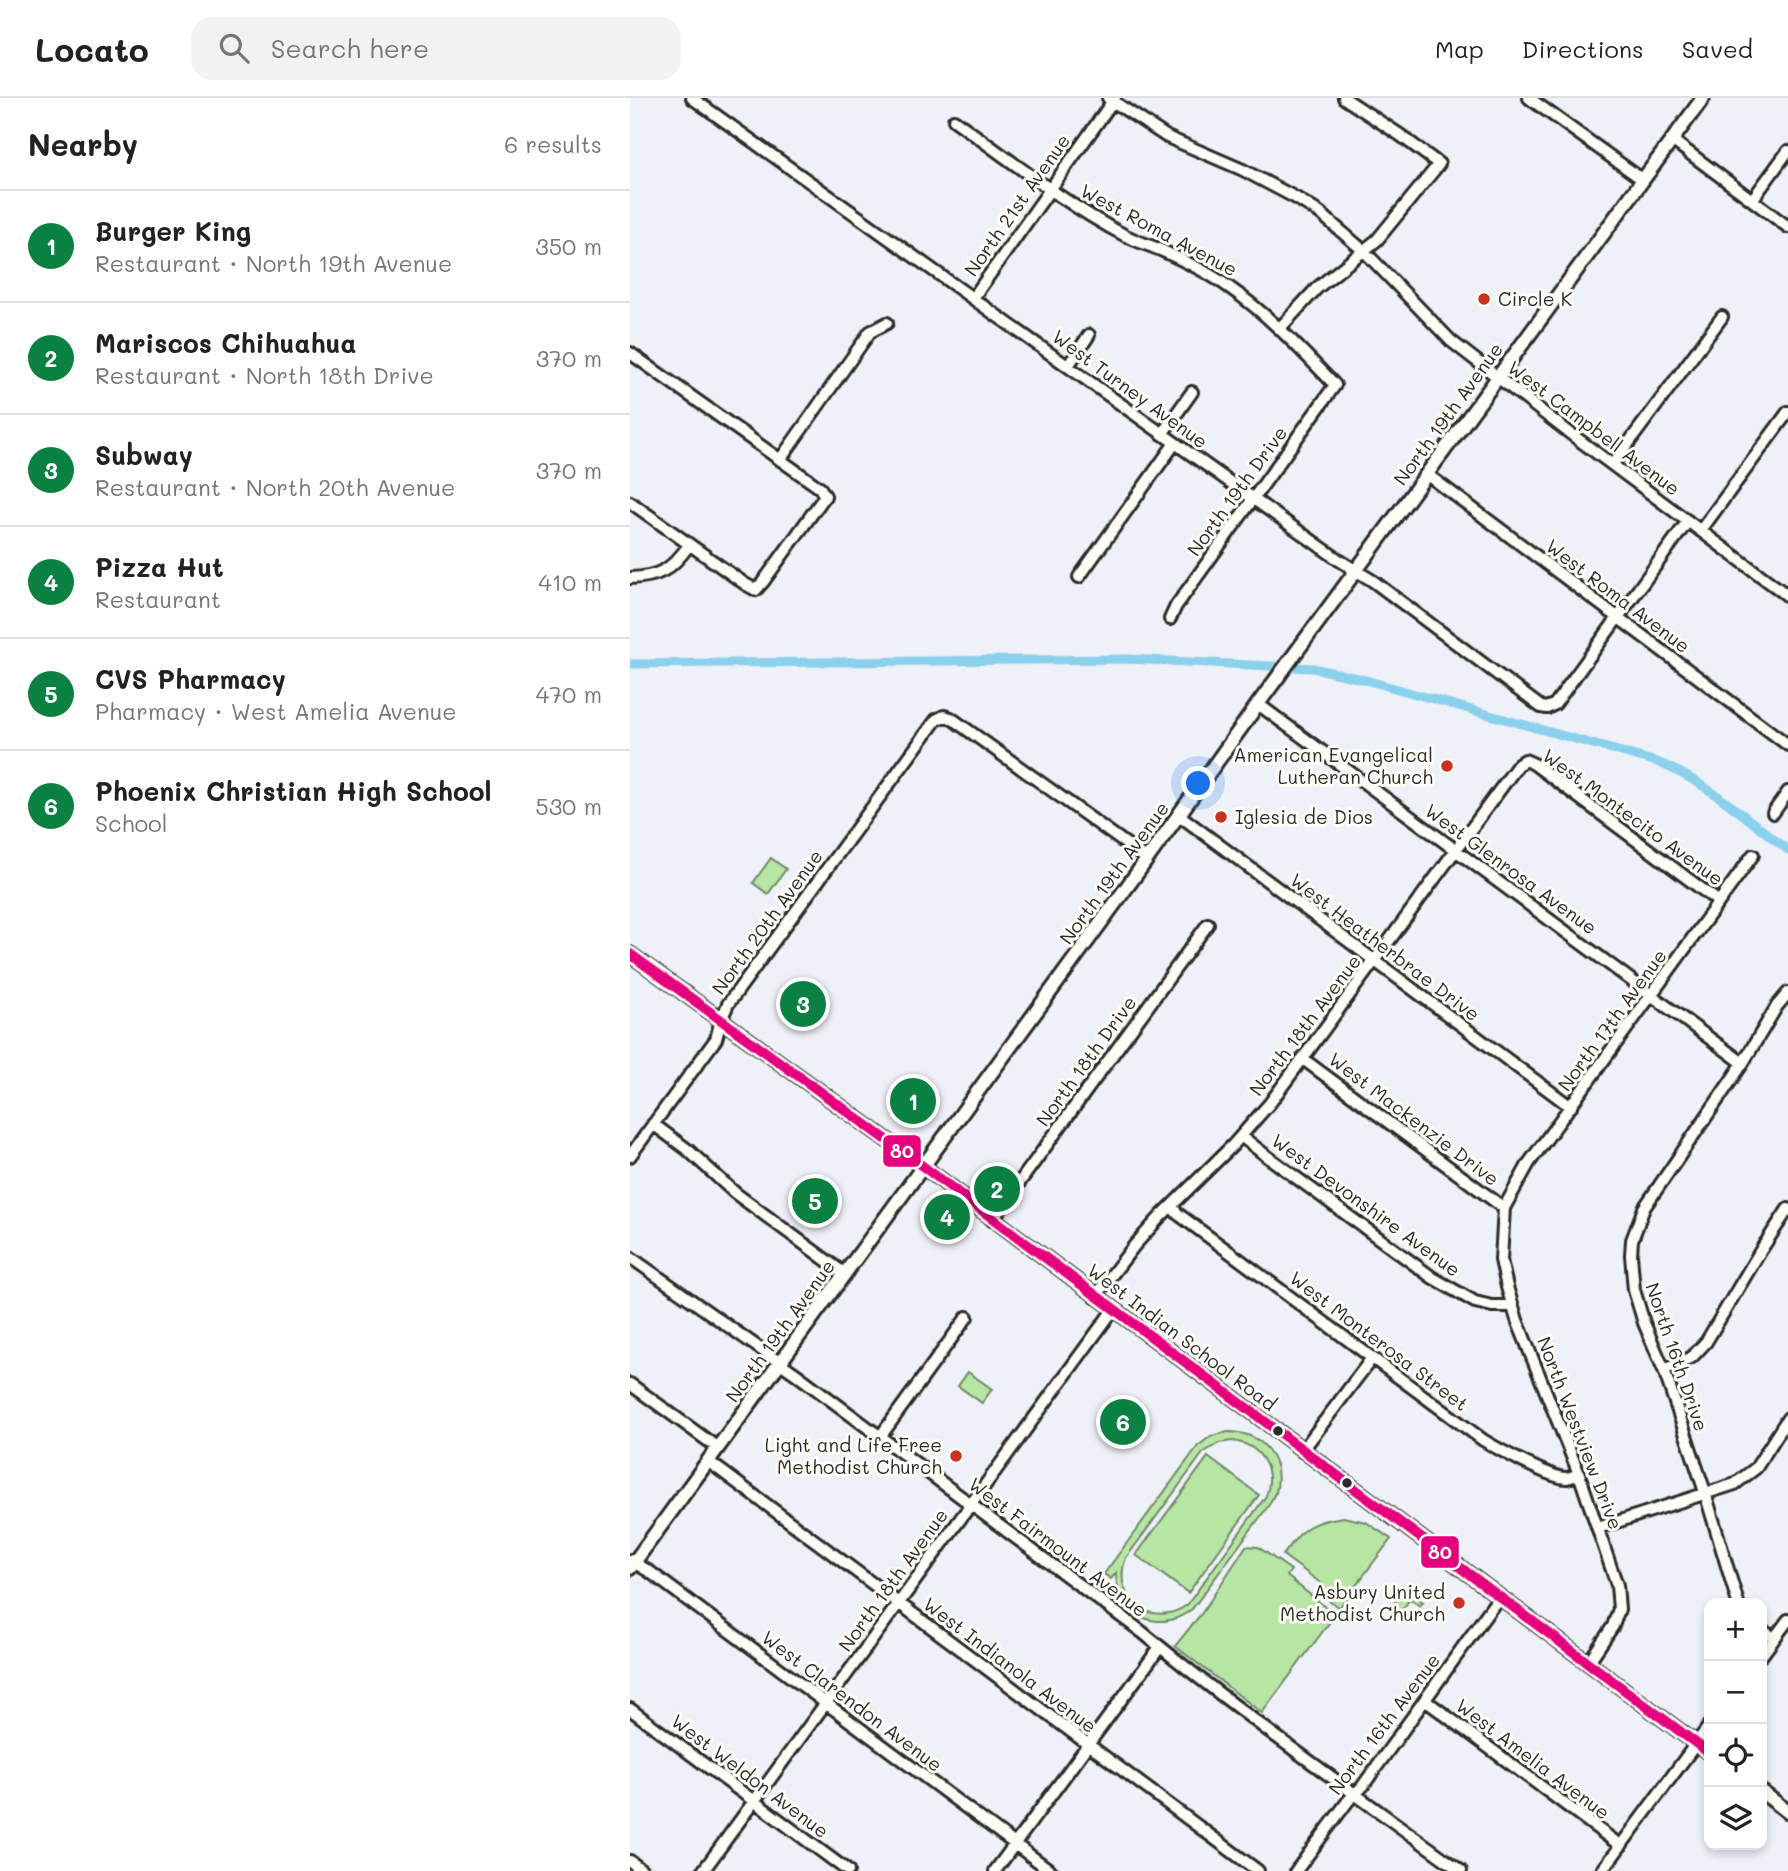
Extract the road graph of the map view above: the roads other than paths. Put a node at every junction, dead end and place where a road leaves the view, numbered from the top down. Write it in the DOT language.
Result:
graph roads {
  1 [pos="692,98"];
  2 [pos="1344,98"];
  3 [pos="1529,98"];
  4 [pos="1703,98"];
  5 [pos="1112,99"];
  6 [pos="954,120"];
  7 [pos="1672,140"];
  8 [pos="1788,151"];
  9 [pos="1643,180"];
  10 [pos="1050,189"];
  11 [pos="1752,200"];
  12 [pos="1788,227"];
  13 [pos="1365,252"];
  14 [pos="973,298"];
  15 [pos="1721,317"];
  16 [pos="887,323"];
  17 [pos="1280,328"];
  18 [pos="1090,335"];
  19 [pos="632,357"];
  20 [pos="1068,366"];
  21 [pos="1499,377"];
  22 [pos="1335,385"];
  23 [pos="1192,392"];
  24 [pos="1788,412"];
  25 [pos="1162,434"];
  26 [pos="1175,443"];
  27 [pos="780,460"];
  28 [pos="1613,464"];
  29 [pos="1427,475"];
  30 [pos="1253,499"];
  31 [pos="630,502"];
  32 [pos="1688,521"];
  33 [pos="1701,530"];
  34 [pos="689,545"];
  35 [pos="1356,571"];
  36 [pos="1079,576"];
  37 [pos="630,578"];
  38 [pos="1788,596"];
  39 [pos="1619,618"];
  40 [pos="1170,619"];
  41 [pos="1258,704"];
  42 [pos="1788,745"];
  43 [pos="1525,760"];
  44 [pos="1788,792"];
  45 [pos="1773,813"];
  46 [pos="1179,816"];
  47 [pos="1455,850"];
  48 [pos="1753,855"];
  49 [pos="1147,859"];
  50 [pos="1719,902"];
  51 [pos="1208,924"];
  52 [pos="630,954"];
  53 [pos="1375,961"];
  54 [pos="1788,993"];
  55 [pos="1652,996"];
  56 [pos="721,1020"];
  57 [pos="1303,1059"];
  58 [pos="1743,1063"];
  59 [pos="1571,1107"];
  60 [pos="653,1125"];
  61 [pos="1241,1136"];
  62 [pos="630,1156"];
  63 [pos="923,1167"];
  64 [pos="1171,1206"];
  65 [pos="1504,1208"];
  66 [pos="1788,1209"];
  67 [pos="992,1220"];
  68 [pos="630,1257"];
  69 [pos="845,1274"];
  70 [pos="1095,1297"];
  71 [pos="1513,1306"];
  72 [pos="1113,1310"];
  73 [pos="967,1317"];
  74 [pos="1372,1358"];
  75 [pos="780,1363"];
  76 [pos="1664,1370"];
  77 [pos="630,1384"];
  78 [pos="1788,1418"];
  79 [pos="880,1437"];
  80 [pos="718,1448"];
  81 [pos="1303,1451"];
  82 [pos="708,1461"];
  83 [pos="1578,1475"];
  84 [pos="1705,1494"];
  85 [pos="971,1504"];
  86 [pos="1598,1528"];
  87 [pos="631,1564"];
  88 [pos="1499,1597"];
  89 [pos="1736,1598"];
  90 [pos="897,1603"];
  91 [pos="1788,1620"];
  92 [pos="1767,1634"];
  93 [pos="1774,1639"];
  94 [pos="1160,1647"];
  95 [pos="1767,1648"];
  96 [pos="1588,1663"];
  97 [pos="1425,1700"];
  98 [pos="825,1702"];
  99 [pos="630,1709"];
  100 [pos="1704,1733"];
  101 [pos="1696,1744"];
  102 [pos="1089,1745"];
  103 [pos="1704,1750"];
  104 [pos="1356,1794"];
  105 [pos="1767,1796"];
  106 [pos="754,1801"];
  107 [pos="1788,1812"];
  108 [pos="1015,1844"];
  109 [pos="1620,1846"];
  110 [pos="630,1861"];
  111 [pos="643,1871"];
  112 [pos="703,1871"];
  113 [pos="848,1871"];
  114 [pos="995,1871"];
  115 [pos="1051,1871"];
  116 [pos="1258,1871"];
  117 [pos="1296,1871"];
  118 [pos="1461,1871"];
  119 [pos="1602,1871"];
  1 -- 14 [label="street, West Turney Avenue"];
  2 -- 13 [label="street"];
  3 -- 9 [label="street"];
  4 -- 7 [label="main road, North 19th Avenue"];
  5 -- 10 [label="street, North 21st Avenue"];
  5 -- 13 [label="street, West Campbell Avenue"];
  6 -- 10 [label="street, West Roma Avenue"];
  7 -- 9 [label="main road, North 19th Avenue"];
  7 -- 11 [label="street"];
  8 -- 11 [label="street"];
  9 -- 21 [label="main road, North 19th Avenue"];
  10 -- 14 [label="street, North 21st Avenue"];
  10 -- 17 [label="street, West Roma Avenue"];
  11 -- 12 [label="street"];
  13 -- 17 [label="street"];
  13 -- 21 [label="street, West Campbell Avenue"];
  14 -- 20 [label="street, West Turney Avenue"];
  15 -- 28 [label="street"];
  16 -- 27 [label="street"];
  17 -- 22 [label="street, West Roma Avenue"];
  18 -- 20 [label="street"];
  19 -- 27 [label="street"];
  20 -- 25 [label="street, West Turney Avenue"];
  21 -- 28 [label="street, West Campbell Avenue"];
  21 -- 29 [label="main road, North 19th Avenue"];
  22 -- 30 [label="street, North 19th Drive"];
  23 -- 25 [label="street"];
  24 -- 33 [label="street"];
  25 -- 26 [label="street, West Turney Avenue"];
  26 -- 30 [label="street, West Turney Avenue"];
  26 -- 36 [label="street"];
  27 -- 34 [label="street"];
  28 -- 32 [label="street, West Campbell Avenue"];
  29 -- 35 [label="main road, North 19th Avenue"];
  29 -- 39 [label="street, West Roma Avenue"];
  30 -- 35 [label="street, West Turney Avenue"];
  30 -- 40 [label="street, North 19th Drive"];
  31 -- 34 [label="street"];
  32 -- 33 [label="street, West Campbell Avenue"];
  32 -- 39 [label="street"];
  33 -- 38 [label="street, West Campbell Avenue"];
  34 -- 37 [label="street"];
  35 -- 39 [label="street, West Turney Avenue"];
  35 -- 41 [label="main road, North 19th Avenue"];
  39 -- 42 [label="street, West Roma Avenue"];
  41 -- 46 [label="main road, North 19th Avenue"];
  41 -- 47 [label="street, West Glenrosa Avenue"];
  43 -- 47 [label="street, North 18th Avenue"];
  43 -- 50 [label="street, West Montecito Avenue"];
  44 -- 45 [label="street"];
  46 -- 49 [label="main road, North 19th Avenue"];
  46 -- 53 [label="street, West Heatherbrae Drive"];
  47 -- 53 [label="street, North 18th Avenue"];
  47 -- 55 [label="street, West Glenrosa Avenue"];
  48 -- 50 [label="street, North 17th Avenue"];
  49 -- 56 [label="street, North 20th Avenue"];
  49 -- 63 [label="main road, North 19th Avenue"];
  50 -- 55 [label="street, North 17th Avenue"];
  51 -- 67 [label="street, North 18th Drive"];
  52 -- 56 [label="main road, West Indian School Road"];
  53 -- 57 [label="street, North 18th Avenue"];
  53 -- 59 [label="street, West Heatherbrae Drive"];
  54 -- 58 [label="street, North 16th Drive"];
  55 -- 58 [label="street, West Glenrosa Avenue"];
  55 -- 59 [label="street, North 17th Avenue"];
  56 -- 60 [label="street, North 20th Avenue"];
  56 -- 63 [label="main road, West Indian School Road"];
  57 -- 61 [label="street, North 18th Avenue"];
  57 -- 65 [label="street, West Mackenzie Drive"];
  58 -- 76 [label="street, North 16th Drive"];
  59 -- 65 [label="street, North 17th Avenue"];
  60 -- 62 [label="street, North 20th Avenue"];
  60 -- 69 [label="street"];
  61 -- 64 [label="street, North 18th Avenue"];
  61 -- 71 [label="street, West Devonshire Avenue"];
  63 -- 67 [label="main road, West Indian School Road"];
  63 -- 69 [label="main road, North 19th Avenue"];
  64 -- 70 [label="street, North 18th Avenue"];
  64 -- 74 [label="street, West Monterosa Street"];
  65 -- 71 [label="street, North Westview Drive"];
  66 -- 76 [label="street"];
  67 -- 70 [label="main road, West Indian School Road"];
  68 -- 75 [label="street, West Fairmount Avenue"];
  69 -- 75 [label="main road, North 19th Avenue"];
  70 -- 72 [label="main road, West Indian School Road"];
  71 -- 83 [label="street, North Westview Drive"];
  72 -- 81 [label="main road, West Indian School Road"];
  72 -- 85 [label="street, North 18th Avenue"];
  73 -- 79 [label="street"];
  74 -- 81 [label="street"];
  74 -- 83 [label="street, West Monterosa Street"];
  75 -- 79 [label="street, West Fairmount Avenue"];
  75 -- 80 [label="main road, North 19th Avenue"];
  76 -- 84 [label="street, North 16th Drive"];
  77 -- 80 [label="street"];
  78 -- 84 [label="street"];
  79 -- 85 [label="street, West Fairmount Avenue"];
  80 -- 82 [label="main road, North 19th Avenue"];
  81 -- 88 [label="main road, West Indian School Road"];
  82 -- 87 [label="main road, North 19th Avenue"];
  82 -- 90 [label="street, West Indianola Avenue"];
  83 -- 86 [label="street, North Westview Drive"];
  84 -- 86 [label="street"];
  84 -- 89 [label="street, North 16th Drive"];
  85 -- 90 [label="street, North 18th Avenue"];
  85 -- 94 [label="street, West Fairmount Avenue"];
  86 -- 96 [label="street, North Westview Drive"];
  87 -- 98 [label="street, West Clarendon Avenue"];
  88 -- 96 [label="main road, West Indian School Road"];
  88 -- 97 [label="street, North 16th Avenue"];
  90 -- 98 [label="street, North 18th Avenue"];
  90 -- 102 [label="street, West Indianola Avenue"];
  91 -- 93 [label="street"];
  92 -- 93 [label="street"];
  93 -- 95 [label="street"];
  94 -- 102 [label="street"];
  94 -- 104 [label="street, West Fairmount Avenue"];
  96 -- 101 [label="main road, West Indian School Road"];
  97 -- 104 [label="street, North 16th Avenue"];
  97 -- 109 [label="street, West Amelia Avenue"];
  98 -- 106 [label="street, North 18th Avenue"];
  98 -- 108 [label="street, West Clarendon Avenue"];
  99 -- 106 [label="street, West Weldon Avenue"];
  100 -- 101 [label="street"];
  101 -- 103 [label="main road, West Indian School Road"];
  101 -- 109 [label="street"];
  102 -- 108 [label="street"];
  102 -- 116 [label="street, West Indianola Avenue"];
  104 -- 117 [label="street, North 16th Avenue"];
  104 -- 118 [label="street, West Fairmount Avenue"];
  105 -- 107 [label="main road"];
  106 -- 112 [label="street, North 18th Avenue"];
  106 -- 113 [label="street, West Weldon Avenue"];
  108 -- 114 [label="street"];
  108 -- 115 [label="street, West Clarendon Avenue"];
  109 -- 119 [label="street"];
  110 -- 111 [label="street"];
}
